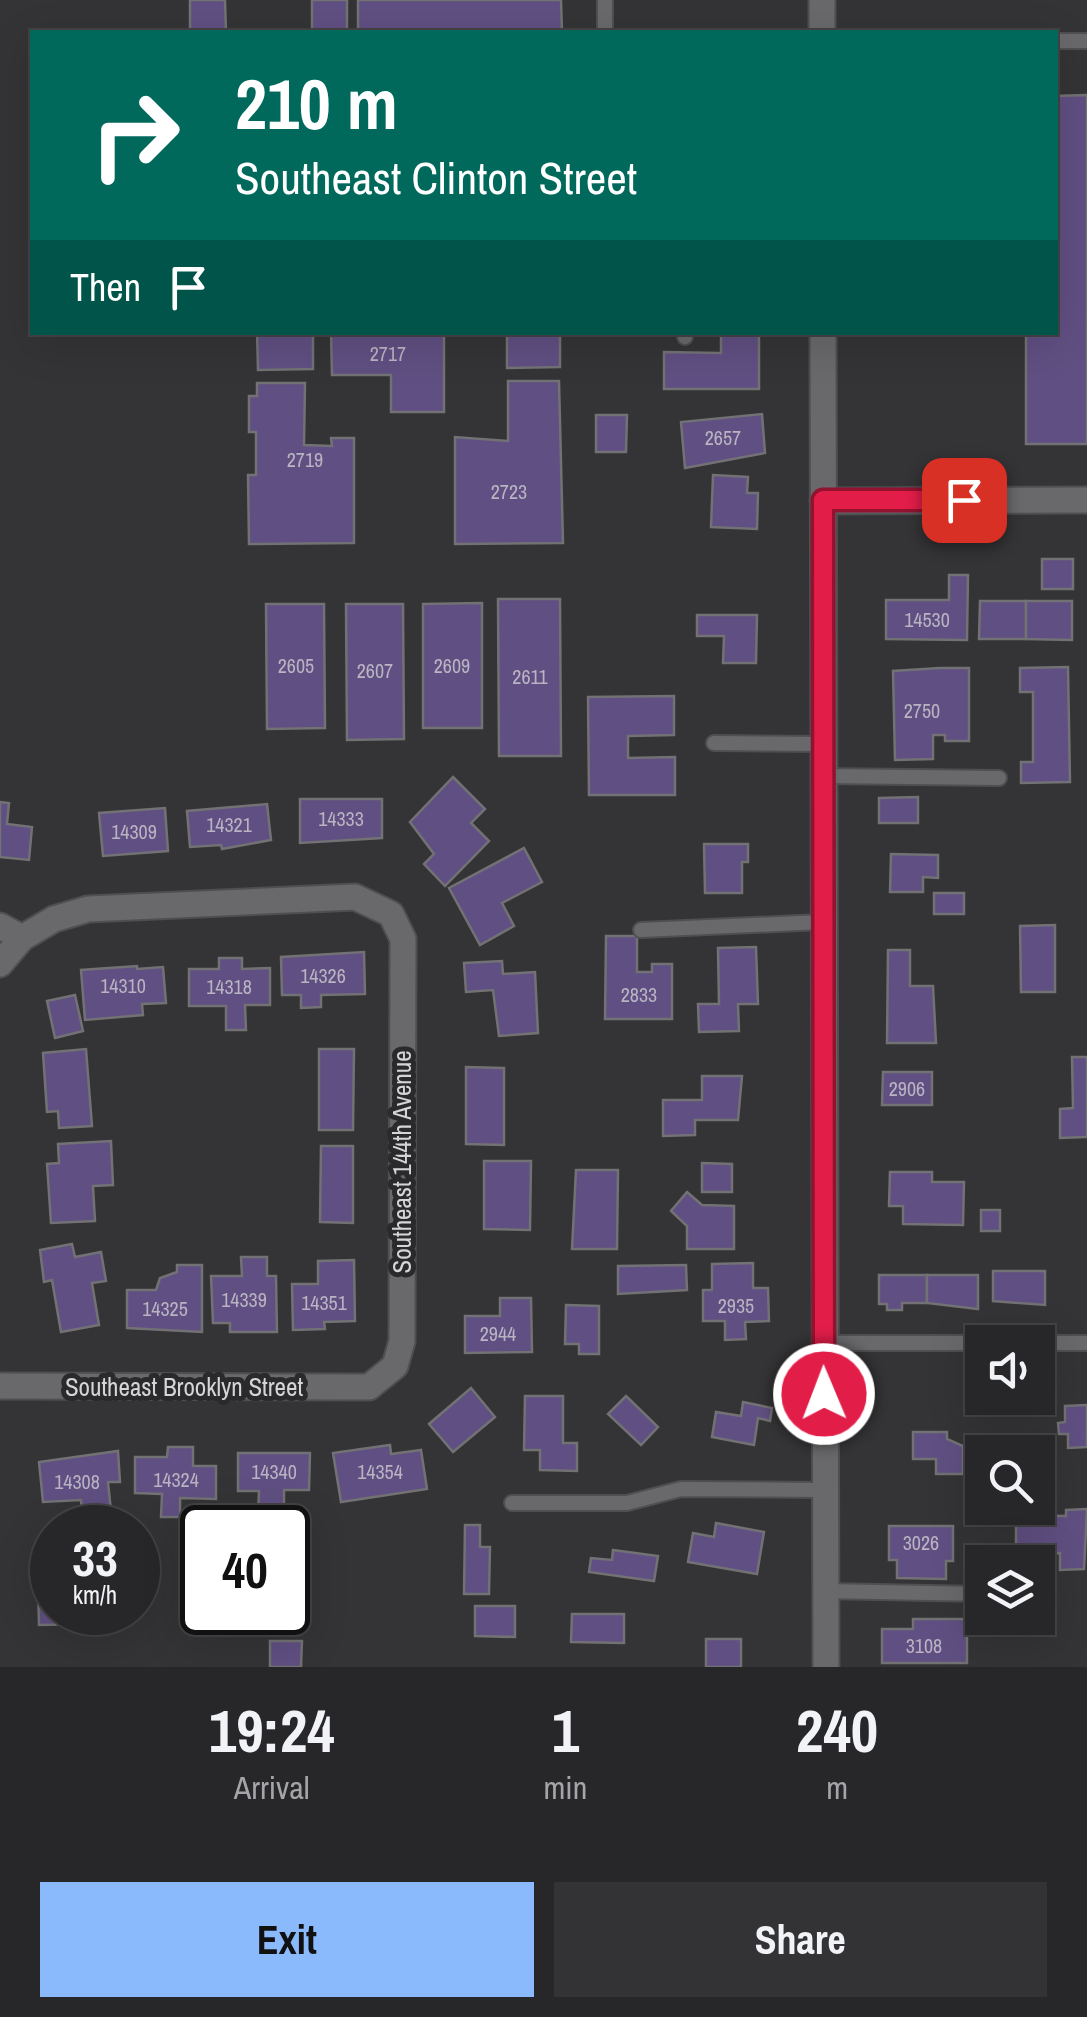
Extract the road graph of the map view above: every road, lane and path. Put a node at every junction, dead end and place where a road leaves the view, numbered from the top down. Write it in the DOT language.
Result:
graph roads {
  1 [pos="605,0"];
  2 [pos="822,0"];
  3 [pos="605,30"];
  4 [pos="822,30"];
  5 [pos="1058,40"];
  6 [pos="1087,40"];
  7 [pos="823,335"];
  8 [pos="823,500"];
  9 [pos="1087,500"];
  10 [pos="714,742"];
  11 [pos="822,744"];
  12 [pos="822,776"];
  13 [pos="998,778"];
  14 [pos="822,922"];
  15 [pos="641,930"];
  16 [pos="11,932"];
  17 [pos="0,964"];
  18 [pos="824,1343"];
  19 [pos="965,1343"];
  20 [pos="1055,1343"];
  21 [pos="1087,1343"];
  22 [pos="0,1386"];
  23 [pos="369,1387"];
  24 [pos="825,1490"];
  25 [pos="512,1503"];
  26 [pos="826,1591"];
  27 [pos="965,1594"];
  28 [pos="826,1667"];
  1 -- 3 [label="lane"];
  2 -- 4 [label="street"];
  5 -- 6 [label="lane"];
  7 -- 8 [label="street"];
  8 -- 9 [label="street"];
  8 -- 11 [label="street"];
  10 -- 11 [label="lane"];
  11 -- 12 [label="street"];
  12 -- 13 [label="lane"];
  12 -- 14 [label="street"];
  14 -- 15 [label="lane"];
  14 -- 18 [label="street"];
  16 -- 17 [label="street"];
  16 -- 23 [label="street, Southeast 144th Avenue"];
  18 -- 19 [label="lane"];
  18 -- 24 [label="street"];
  20 -- 21 [label="lane"];
  22 -- 23 [label="street, Southeast Brooklyn Street"];
  24 -- 25 [label="lane"];
  24 -- 26 [label="street"];
  26 -- 27 [label="lane"];
  26 -- 28 [label="street"];
}
